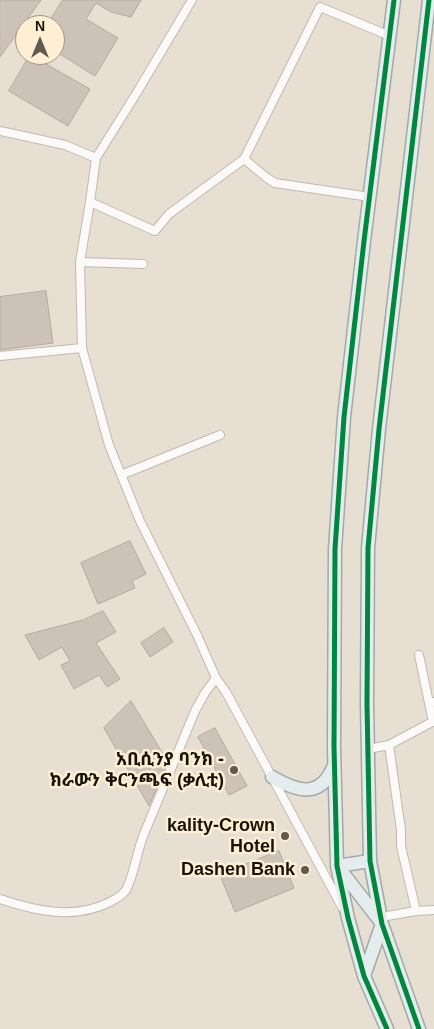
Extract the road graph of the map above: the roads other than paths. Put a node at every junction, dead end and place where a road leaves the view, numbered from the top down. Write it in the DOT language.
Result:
graph roads {
  1 [pos="192,0"];
  2 [pos="314,0"];
  3 [pos="394,0"];
  4 [pos="429,0"];
  5 [pos="320,7"];
  6 [pos="390,36"];
  7 [pos="0,131"];
  8 [pos="96,158"];
  9 [pos="244,159"];
  10 [pos="370,197"];
  11 [pos="90,202"];
  12 [pos="80,262"];
  13 [pos="143,264"];
  14 [pos="82,348"];
  15 [pos="0,356"];
  16 [pos="220,435"];
  17 [pos="121,474"];
  18 [pos="419,655"];
  19 [pos="216,678"];
  20 [pos="431,702"];
  21 [pos="433,721"];
  22 [pos="389,745"];
  23 [pos="368,750"];
  24 [pos="335,763"];
  25 [pos="272,778"];
  26 [pos="370,861"];
  27 [pos="337,866"];
  28 [pos="0,899"];
  29 [pos="434,910"];
  30 [pos="416,911"];
  31 [pos="348,918"];
  32 [pos="381,920"];
  33 [pos="364,976"];
  34 [pos="387,1029"];
  35 [pos="419,1029"];
  1 -- 8 [label="street"];
  2 -- 5 [label="street"];
  3 -- 6 [label="main road"];
  4 -- 23 [label="main road"];
  5 -- 6 [label="street"];
  5 -- 9 [label="street"];
  6 -- 10 [label="main road"];
  7 -- 8 [label="street"];
  8 -- 11 [label="street"];
  9 -- 10 [label="street"];
  9 -- 11 [label="street"];
  10 -- 24 [label="main road"];
  11 -- 12 [label="street"];
  12 -- 13 [label="street"];
  12 -- 14 [label="street"];
  14 -- 15 [label="street"];
  14 -- 17 [label="street"];
  16 -- 17 [label="street"];
  17 -- 19 [label="street"];
  18 -- 20 [label="street"];
  19 -- 25 [label="street"];
  19 -- 28 [label="street"];
  20 -- 21 [label="street"];
  21 -- 22 [label="street"];
  22 -- 23 [label="street"];
  22 -- 30 [label="street"];
  23 -- 26 [label="main road"];
  24 -- 25 [label="main road"];
  24 -- 27 [label="main road"];
  25 -- 31 [label="street"];
  26 -- 27 [label="main road"];
  26 -- 32 [label="main road"];
  27 -- 31 [label="main road"];
  27 -- 32 [label="main road"];
  29 -- 30 [label="street"];
  30 -- 32 [label="street"];
  31 -- 33 [label="main road"];
  32 -- 33 [label="main road"];
  32 -- 35 [label="main road"];
  33 -- 34 [label="main road"];
}
